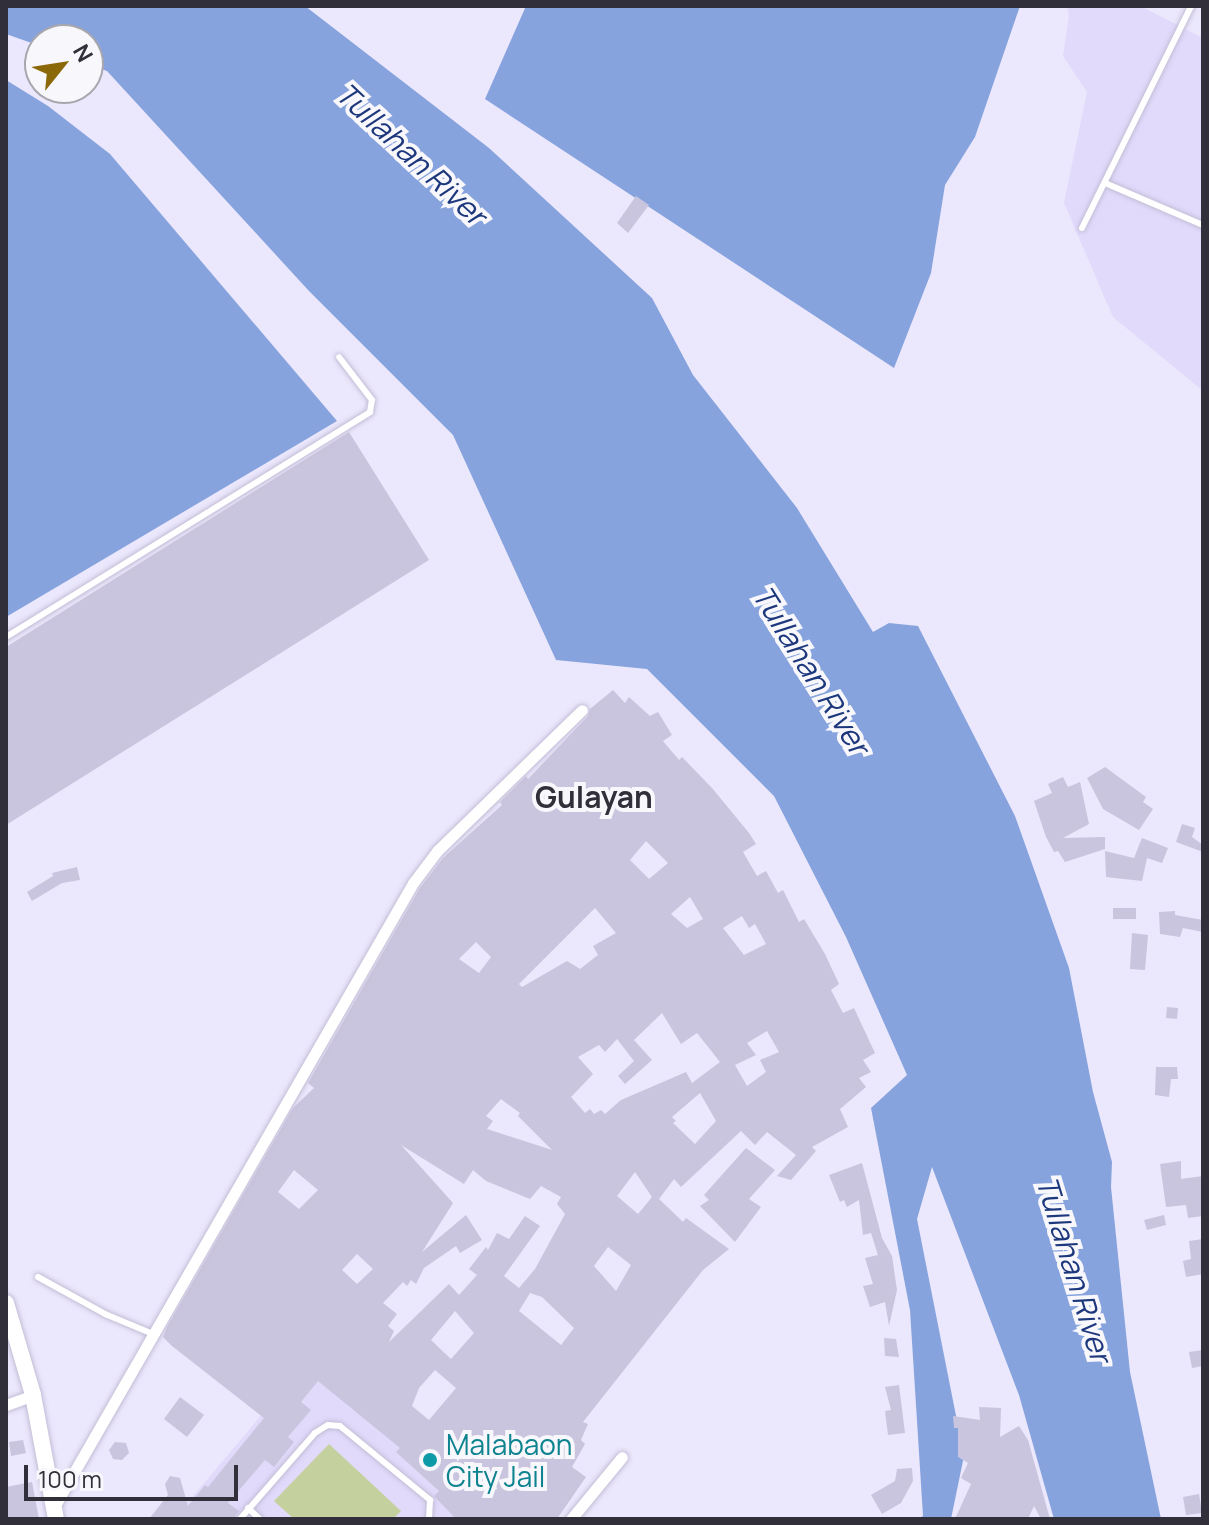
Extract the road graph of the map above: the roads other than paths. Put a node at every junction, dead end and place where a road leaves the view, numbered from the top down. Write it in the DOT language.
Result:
graph roads {
  1 [pos="1191,6"];
  2 [pos="1105,183"];
  3 [pos="1203,225"];
  4 [pos="1082,228"];
  5 [pos="339,357"];
  6 [pos="6,637"];
  7 [pos="582,710"];
  8 [pos="38,1277"];
  9 [pos="6,1303"];
  10 [pos="156,1335"];
  11 [pos="33,1395"];
  12 [pos="6,1405"];
  13 [pos="622,1457"];
  14 [pos="248,1508"];
  15 [pos="55,1513"];
  16 [pos="240,1519"];
  17 [pos="260,1519"];
  18 [pos="429,1519"];
  19 [pos="571,1519"];
  1 -- 2 [label="lane"];
  2 -- 3 [label="lane"];
  2 -- 4 [label="lane"];
  5 -- 6 [label="lane"];
  7 -- 10 [label="street"];
  8 -- 10 [label="lane"];
  9 -- 11 [label="main road"];
  10 -- 15 [label="street"];
  11 -- 12 [label="street"];
  11 -- 15 [label="main road"];
  13 -- 19 [label="street"];
  14 -- 16 [label="lane"];
  14 -- 17 [label="lane"];
  14 -- 18 [label="lane"];
}
